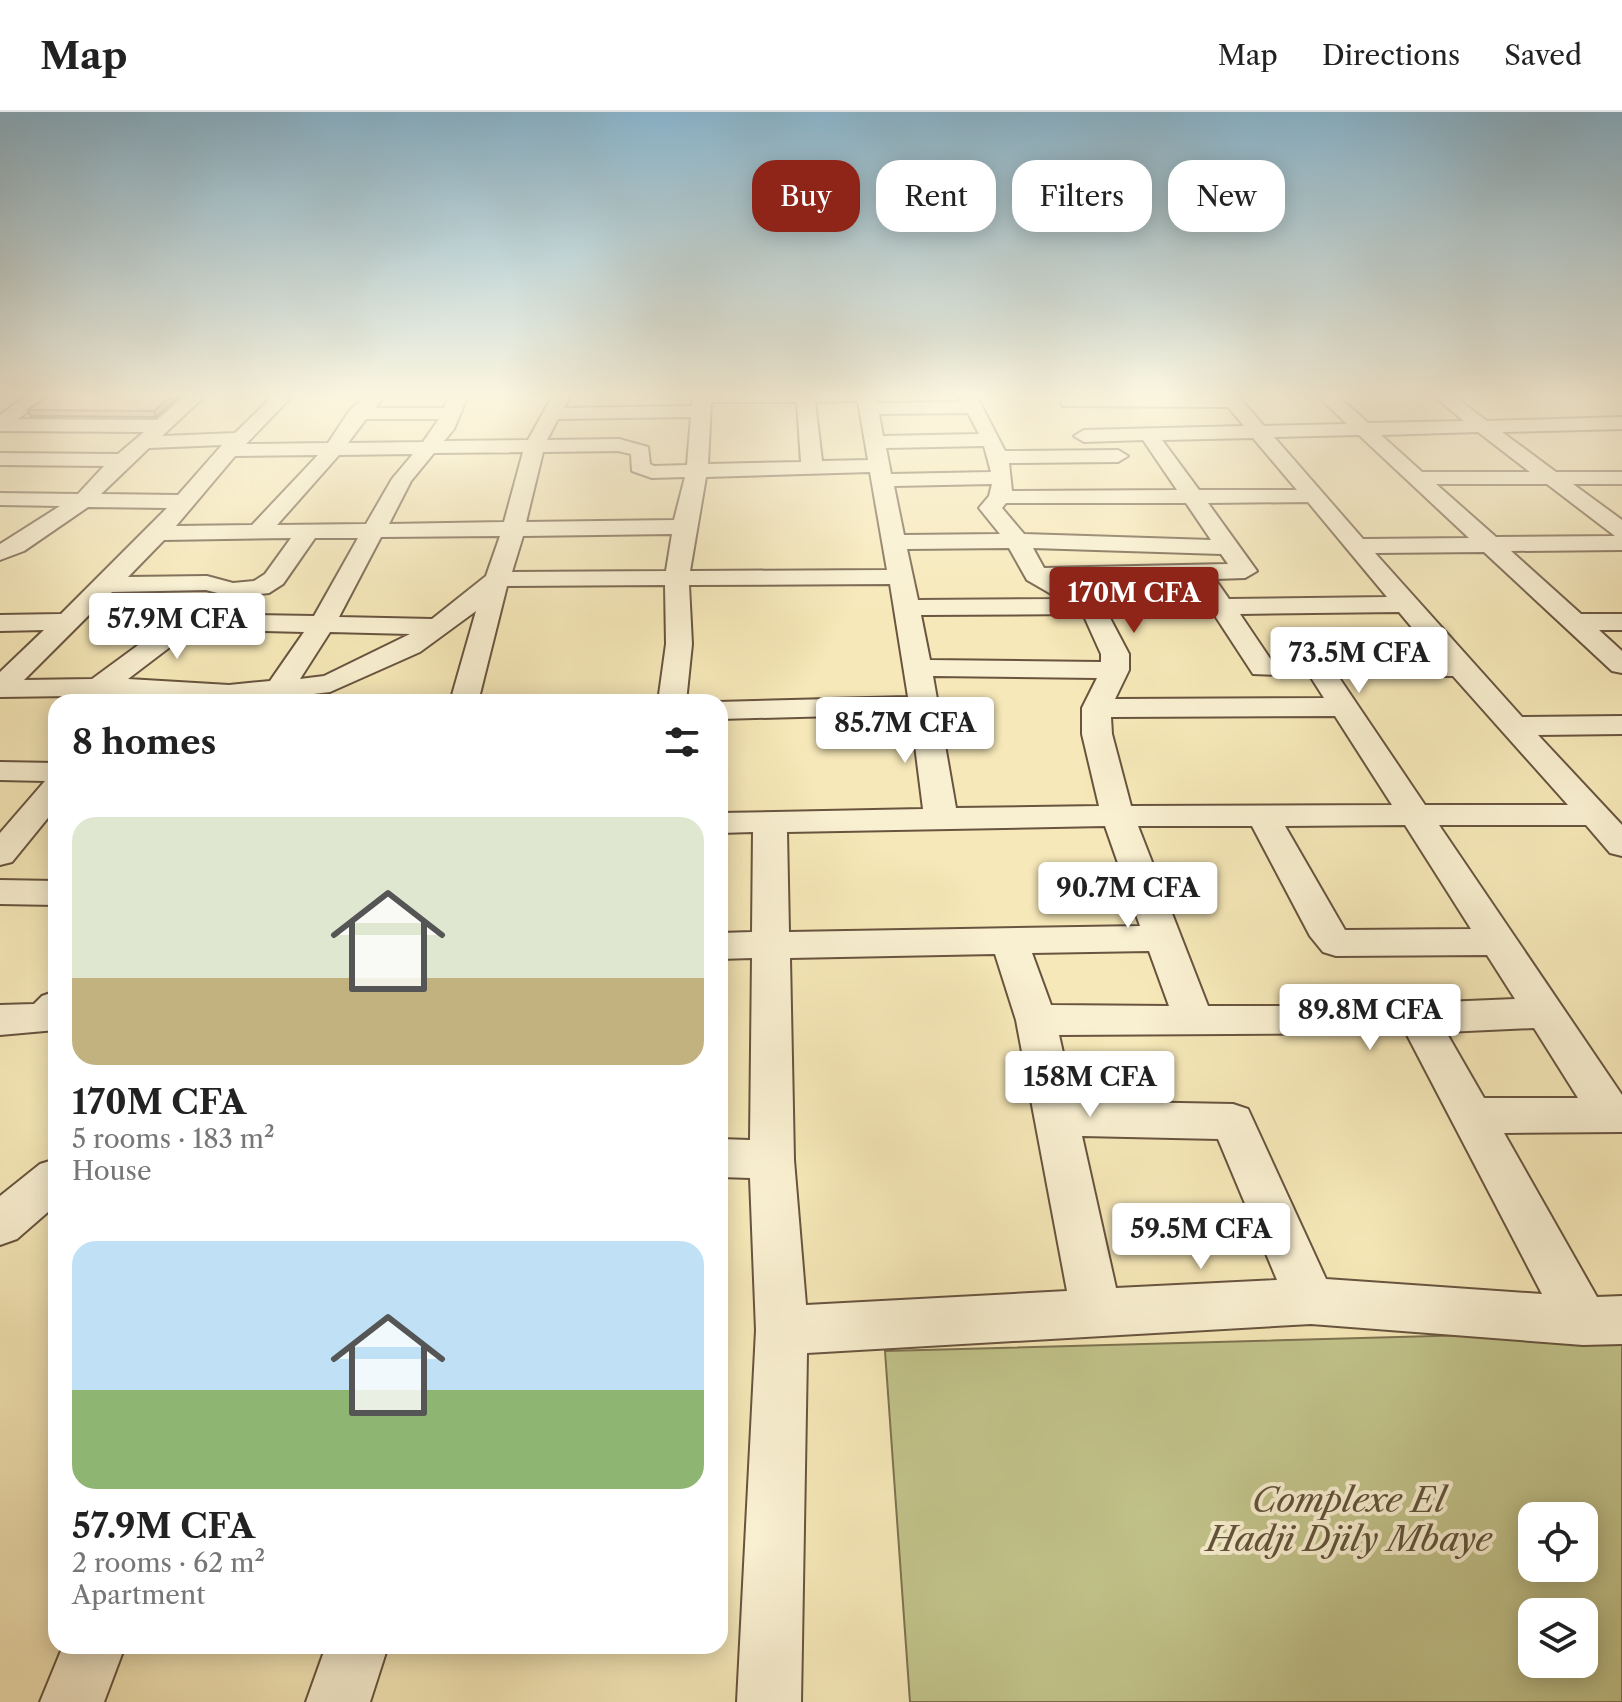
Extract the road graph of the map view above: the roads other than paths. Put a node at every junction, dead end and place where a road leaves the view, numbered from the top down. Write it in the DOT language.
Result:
graph roads {
  1 [pos="115,469"];
  2 [pos="213,469"];
  3 [pos="315,469"];
  4 [pos="409,469"];
  5 [pos="531,469"];
  6 [pos="645,469"];
  7 [pos="728,469"];
  8 [pos="837,469"];
  9 [pos="879,469"];
  10 [pos="969,469"];
  11 [pos="997,469"];
  12 [pos="1005,469"];
  13 [pos="1173,469"];
  14 [pos="1292,469"];
  15 [pos="1407,469"];
  16 [pos="1540,469"];
  17 [pos="697,470"];
  18 [pos="880,473"];
  19 [pos="1417,478"];
  20 [pos="1551,478"];
  21 [pos="1622,478"];
  22 [pos="1316,496"];
  23 [pos="1193,497"];
  24 [pos="0,499"];
  25 [pos="84,500"];
  26 [pos="185,502"];
  27 [pos="684,527"];
  28 [pos="511,528"];
  29 [pos="375,529"];
  30 [pos="260,530"];
  31 [pos="309,530"];
  32 [pos="1622,531"];
  33 [pos="158,533"];
  34 [pos="1017,541"];
  35 [pos="894,542"];
  36 [pos="1622,543"];
  37 [pos="1489,544"];
  38 [pos="1358,546"];
  39 [pos="1228,547"];
  40 [pos="5,548"];
  41 [pos="1199,573"];
  42 [pos="1036,575"];
  43 [pos="901,577"];
  44 [pos="497,579"];
  45 [pos="677,581"];
  46 [pos="207,583"];
  47 [pos="107,585"];
  48 [pos="1407,604"];
  49 [pos="1092,606"];
  50 [pos="1221,607"];
  51 [pos="907,608"];
  52 [pos="181,621"];
  53 [pos="65,622"];
  54 [pos="1576,622"];
  55 [pos="1622,622"];
  56 [pos="0,623"];
  57 [pos="323,623"];
  58 [pos="439,627"];
  59 [pos="1622,665"];
  60 [pos="918,668"];
  61 [pos="1461,668"];
  62 [pos="1319,669"];
  63 [pos="1115,670"];
  64 [pos="0,688"];
  65 [pos="97,689"];
  66 [pos="278,690"];
  67 [pos="129,694"];
  68 [pos="255,694"];
  69 [pos="466,694"];
  70 [pos="673,694"];
  71 [pos="924,705"];
  72 [pos="1344,707"];
  73 [pos="1096,708"];
  74 [pos="728,710"];
  75 [pos="1622,725"];
  76 [pos="1513,726"];
  77 [pos="0,771"];
  78 [pos="48,772"];
  79 [pos="48,797"];
  80 [pos="1417,815"];
  81 [pos="1594,815"];
  82 [pos="1263,816"];
  83 [pos="941,817"];
  84 [pos="1118,817"];
  85 [pos="770,822"];
  86 [pos="728,823"];
  87 [pos="1622,845"];
  88 [pos="0,854"];
  89 [pos="0,892"];
  90 [pos="48,893"];
  91 [pos="1162,938"];
  92 [pos="1499,942"];
  93 [pos="1010,943"];
  94 [pos="769,944"];
  95 [pos="728,946"];
  96 [pos="1544,1013"];
  97 [pos="48,1015"];
  98 [pos="1418,1018"];
  99 [pos="0,1020"];
  100 [pos="1036,1020"];
  101 [pos="1194,1020"];
  102 [pos="1617,1115"];
  103 [pos="1472,1116"];
  104 [pos="1055,1118"];
  105 [pos="728,1158"];
  106 [pos="772,1160"];
  107 [pos="48,1185"];
  108 [pos="0,1224"];
  109 [pos="1311,1301"];
  110 [pos="1097,1315"];
  111 [pos="1602,1321"];
  112 [pos="782,1330"];
  113 [pos="91,1654"];
  114 [pos="354,1654"];
  115 [pos="72,1702"];
  116 [pos="338,1702"];
  117 [pos="769,1702"];
  1 -- 25 [label="street"];
  2 -- 26 [label="street"];
  3 -- 30 [label="street"];
  4 -- 29 [label="street"];
  5 -- 28 [label="street"];
  6 -- 17 [label="street"];
  7 -- 17 [label="street"];
  8 -- 18 [label="street"];
  9 -- 18 [label="street"];
  10 -- 18 [label="street"];
  11 -- 34 [label="street"];
  12 -- 23 [label="street"];
  13 -- 23 [label="street"];
  14 -- 22 [label="street"];
  15 -- 19 [label="street"];
  16 -- 20 [label="street"];
  17 -- 27 [label="street"];
  18 -- 35 [label="street"];
  19 -- 20 [label="street"];
  19 -- 37 [label="street"];
  20 -- 21 [label="street"];
  20 -- 32 [label="street"];
  22 -- 23 [label="street"];
  22 -- 38 [label="street"];
  23 -- 39 [label="street"];
  24 -- 25 [label="street"];
  25 -- 26 [label="street"];
  25 -- 40 [label="street"];
  26 -- 33 [label="street"];
  27 -- 28 [label="street"];
  27 -- 45 [label="street"];
  28 -- 29 [label="street"];
  28 -- 44 [label="street"];
  29 -- 31 [label="street"];
  29 -- 57 [label="street"];
  30 -- 31 [label="street"];
  30 -- 33 [label="street"];
  31 -- 46 [label="street"];
  33 -- 47 [label="street"];
  34 -- 35 [label="street"];
  34 -- 39 [label="street"];
  34 -- 42 [label="street"];
  35 -- 43 [label="street"];
  36 -- 37 [label="street"];
  37 -- 38 [label="street"];
  37 -- 54 [label="street"];
  38 -- 48 [label="street"];
  39 -- 41 [label="street"];
  41 -- 42 [label="street"];
  41 -- 50 [label="street"];
  42 -- 49 [label="street"];
  43 -- 45 [label="street"];
  43 -- 51 [label="street"];
  44 -- 45 [label="street"];
  44 -- 58 [label="street"];
  44 -- 69 [label="street"];
  45 -- 70 [label="street"];
  46 -- 47 [label="street"];
  46 -- 52 [label="street"];
  47 -- 53 [label="street"];
  48 -- 50 [label="street"];
  48 -- 61 [label="street"];
  49 -- 51 [label="street"];
  49 -- 63 [label="street"];
  50 -- 62 [label="street"];
  51 -- 60 [label="street"];
  52 -- 57 [label="street"];
  52 -- 65 [label="street"];
  53 -- 56 [label="street"];
  53 -- 64 [label="street"];
  54 -- 55 [label="street"];
  54 -- 59 [label="street"];
  57 -- 58 [label="street"];
  57 -- 66 [label="street"];
  58 -- 66 [label="street"];
  60 -- 63 [label="street"];
  60 -- 71 [label="street"];
  61 -- 62 [label="street"];
  61 -- 76 [label="street"];
  62 -- 72 [label="street"];
  63 -- 73 [label="street"];
  64 -- 65 [label="street"];
  65 -- 67 [label="street"];
  66 -- 68 [label="street"];
  71 -- 74 [label="street"];
  71 -- 83 [label="street"];
  72 -- 73 [label="street"];
  72 -- 80 [label="street"];
  73 -- 84 [label="street"];
  75 -- 76 [label="street"];
  76 -- 81 [label="street"];
  77 -- 78 [label="street"];
  79 -- 88 [label="street"];
  80 -- 81 [label="street"];
  80 -- 82 [label="street"];
  80 -- 92 [label="street"];
  81 -- 87 [label="street"];
  82 -- 84 [label="street"];
  82 -- 92 [label="street"];
  83 -- 84 [label="street"];
  83 -- 85 [label="street"];
  84 -- 91 [label="street"];
  85 -- 86 [label="street"];
  85 -- 94 [label="street"];
  89 -- 90 [label="street"];
  91 -- 93 [label="street"];
  91 -- 101 [label="street"];
  92 -- 96 [label="street"];
  93 -- 94 [label="street"];
  93 -- 100 [label="street"];
  94 -- 95 [label="street"];
  94 -- 106 [label="street"];
  96 -- 98 [label="street"];
  96 -- 102 [label="street"];
  97 -- 99 [label="street"];
  98 -- 101 [label="street"];
  98 -- 103 [label="street"];
  100 -- 101 [label="street"];
  100 -- 104 [label="street"];
  102 -- 103 [label="street"];
  103 -- 111 [label="street"];
  104 -- 109 [label="street"];
  104 -- 110 [label="street"];
  105 -- 106 [label="street"];
  106 -- 112 [label="street"];
  107 -- 108 [label="street"];
  109 -- 110 [label="street"];
  109 -- 111 [label="street"];
  110 -- 112 [label="street"];
  112 -- 117 [label="street"];
  113 -- 115 [label="street"];
  114 -- 116 [label="street"];
}
